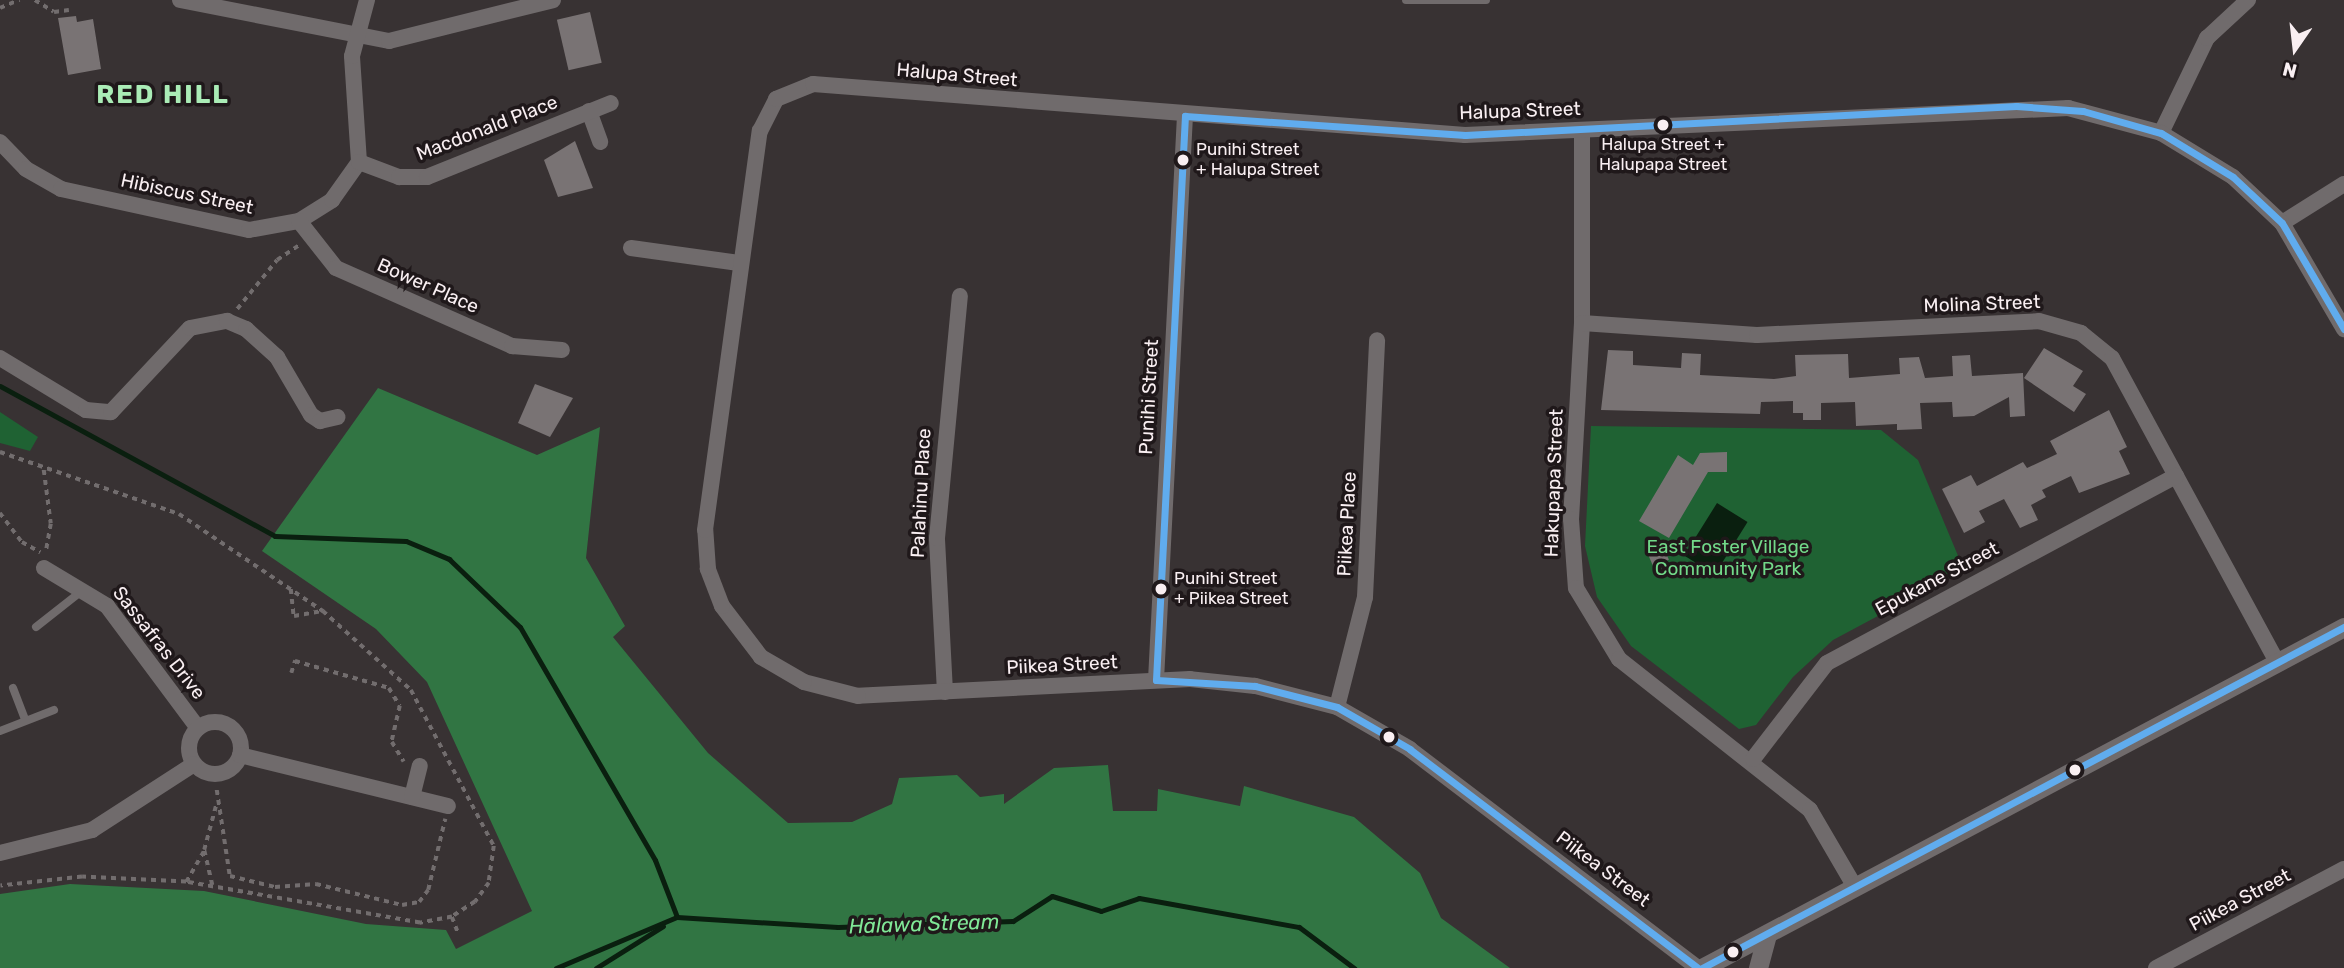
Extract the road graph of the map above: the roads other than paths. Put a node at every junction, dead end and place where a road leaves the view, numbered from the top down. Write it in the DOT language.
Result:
graph roads {
  1 [pos="180,0"];
  2 [pos="367,0"];
  3 [pos="553,0"];
  4 [pos="1406,0"];
  5 [pos="1486,0"];
  6 [pos="2248,0"];
  7 [pos="358,35"];
  8 [pos="611,103"];
  9 [pos="589,111"];
  10 [pos="1185,116"];
  11 [pos="1582,130"];
  12 [pos="2161,133"];
  13 [pos="0,142"];
  14 [pos="600,142"];
  15 [pos="359,162"];
  16 [pos="2344,184"];
  17 [pos="299,221"];
  18 [pos="2282,223"];
  19 [pos="631,248"];
  20 [pos="739,262"];
  21 [pos="960,296"];
  22 [pos="1582,323"];
  23 [pos="2344,330"];
  24 [pos="1377,340"];
  25 [pos="562,350"];
  26 [pos="0,358"];
  27 [pos="338,417"];
  28 [pos="2176,476"];
  29 [pos="46,560"];
  30 [pos="83,589"];
  31 [pos="36,627"];
  32 [pos="2344,627"];
  33 [pos="2277,662"];
  34 [pos="1156,680"];
  35 [pos="13,688"];
  36 [pos="945,692"];
  37 [pos="1337,707"];
  38 [pos="54,710"];
  39 [pos="25,720"];
  40 [pos="198,728"];
  41 [pos="0,731"];
  42 [pos="240,755"];
  43 [pos="1753,759"];
  44 [pos="194,764"];
  45 [pos="420,766"];
  46 [pos="412,797"];
  47 [pos="448,806"];
  48 [pos="0,853"];
  49 [pos="2344,869"];
  50 [pos="1855,887"];
  51 [pos="1767,934"];
  52 [pos="1700,968"];
  53 [pos="1758,968"];
  54 [pos="2157,968"];
  1 -- 7 [label="street"];
  2 -- 7 [label="street"];
  3 -- 7 [label="street"];
  4 -- 5 [label="lane"];
  6 -- 12 [label="street"];
  7 -- 15 [label="street"];
  8 -- 9 [label="street, Macdonald Place"];
  9 -- 14 [label="street, Macdonald Place"];
  9 -- 15 [label="street, Macdonald Place"];
  10 -- 11 [label="street, Halupa Street"];
  10 -- 20 [label="street, Halupa Street"];
  10 -- 34 [label="street, Punihi Street"];
  11 -- 12 [label="street, Halupa Street"];
  11 -- 22 [label="street, Hakupapa Street"];
  12 -- 18 [label="street, Halupa Street"];
  13 -- 17 [label="street, Hibiscus Street"];
  15 -- 17 [label="street, Hibiscus Street"];
  16 -- 18 [label="street"];
  17 -- 25 [label="street, Bower Place"];
  18 -- 23 [label="street, Halupa Street"];
  19 -- 20 [label="street"];
  20 -- 36 [label="street, Piikea Street"];
  21 -- 36 [label="street, Palahinu Place"];
  22 -- 28 [label="street, Molina Street"];
  22 -- 43 [label="street, Hakupapa Street"];
  24 -- 37 [label="street, Piikea Place"];
  26 -- 27 [label="street"];
  28 -- 33 [label="street, Molina Street"];
  28 -- 43 [label="street, Epukane Street"];
  29 -- 30 [label="street, Sassafras Drive"];
  30 -- 31 [label="lane, Sassafras Drive"];
  30 -- 40 [label="street, Sassafras Drive"];
  32 -- 33 [label="street"];
  33 -- 50 [label="street"];
  34 -- 36 [label="street, Piikea Street"];
  34 -- 37 [label="street, Piikea Street"];
  35 -- 39 [label="lane"];
  37 -- 52 [label="street, Piikea Street"];
  38 -- 39 [label="lane"];
  39 -- 41 [label="lane"];
  40 -- 42 [label="street, Sassafras Drive"];
  40 -- 44 [label="street, Sassafras Drive"];
  42 -- 44 [label="street"];
  42 -- 46 [label="street"];
  43 -- 50 [label="street, Hakupapa Street"];
  44 -- 48 [label="street"];
  45 -- 46 [label="street"];
  46 -- 47 [label="street"];
  49 -- 54 [label="street, Piikea Street"];
  50 -- 51 [label="street"];
  51 -- 52 [label="street"];
  51 -- 53 [label="street"];
}
